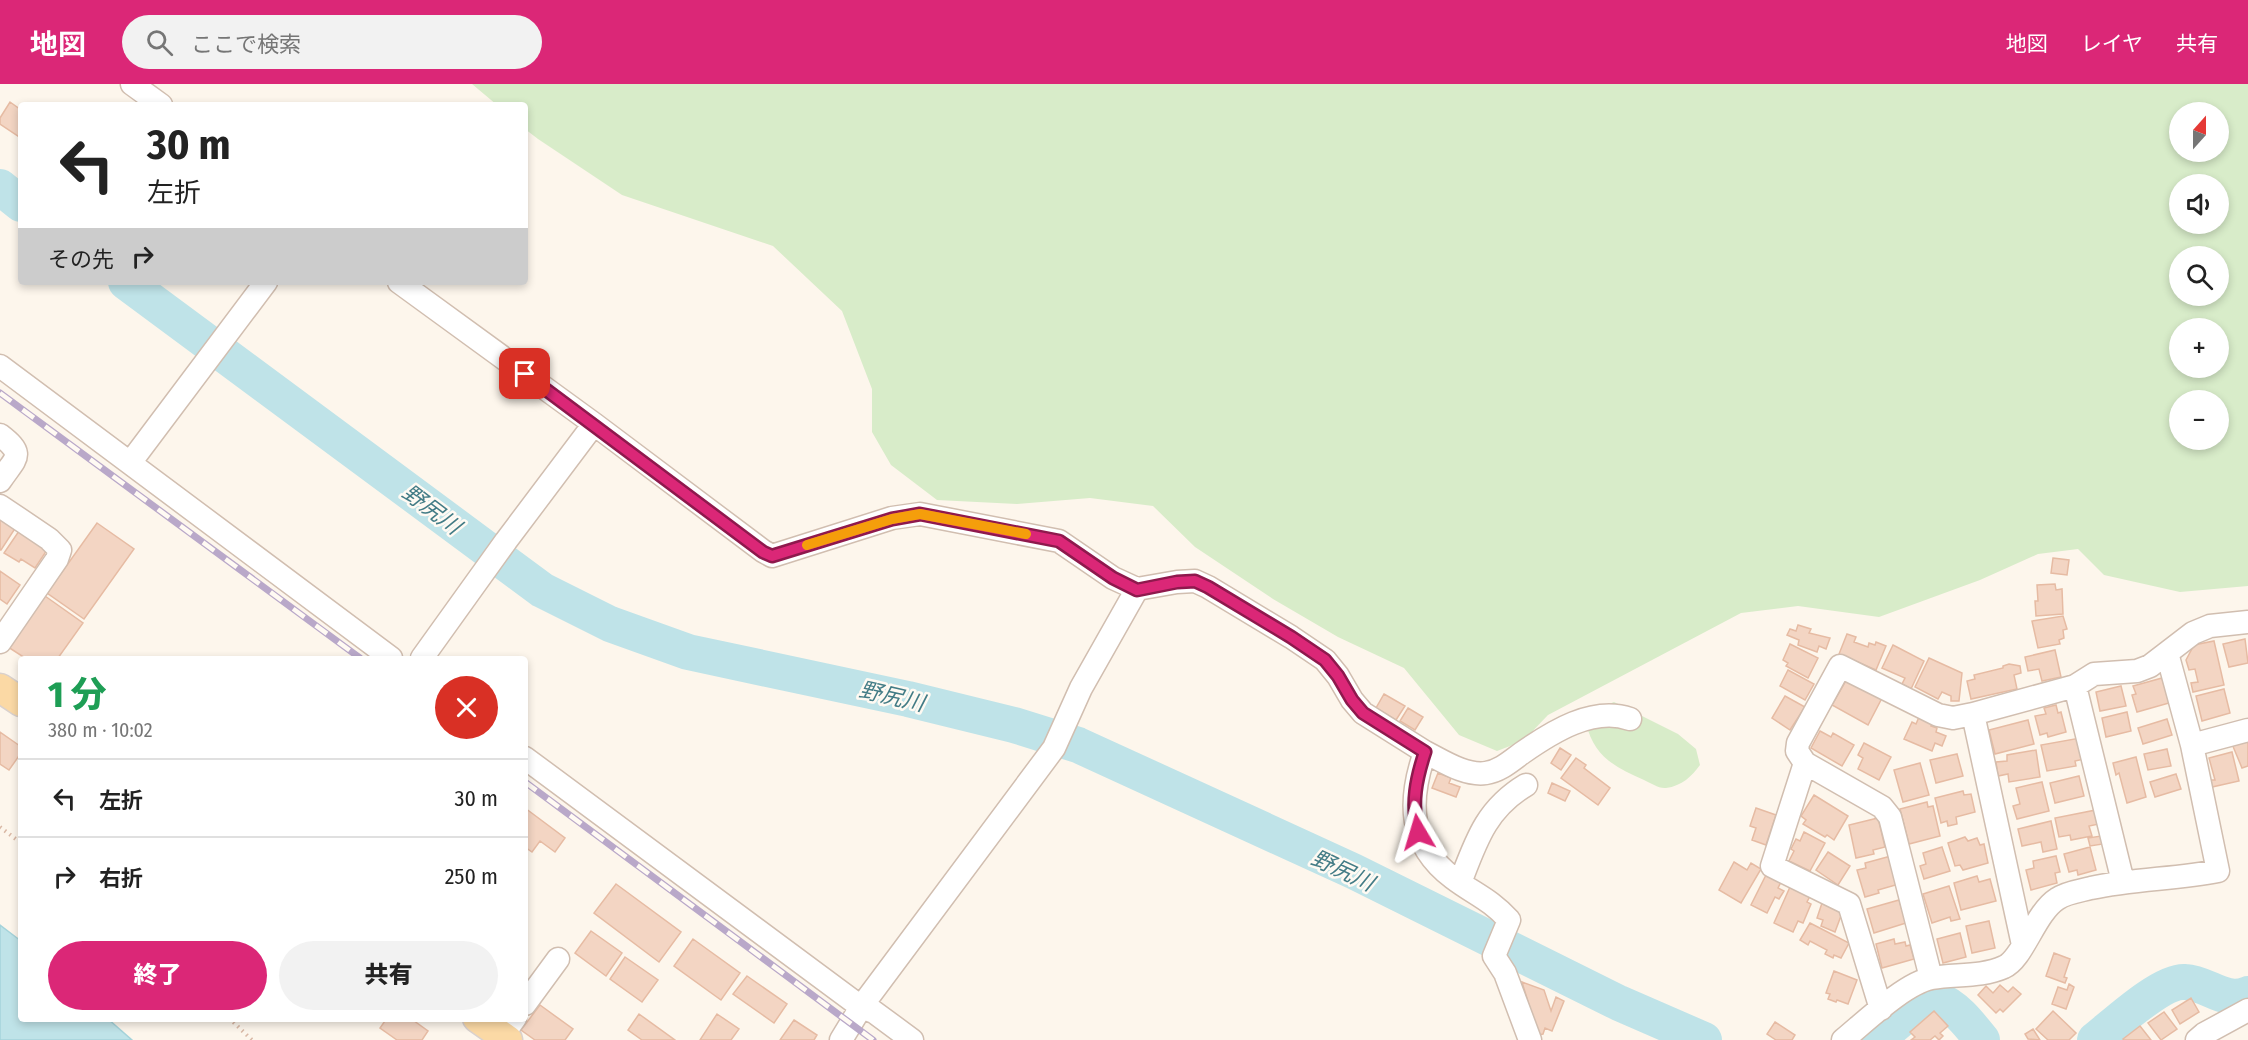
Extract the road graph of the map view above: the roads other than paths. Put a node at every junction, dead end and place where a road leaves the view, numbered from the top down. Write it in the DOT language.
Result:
graph roads {
  1 [pos="132,84"];
  2 [pos="156,102"];
  3 [pos="264,285"];
  4 [pos="403,285"];
  5 [pos="0,366"];
  6 [pos="594,424"];
  7 [pos="0,435"];
  8 [pos="130,463"];
  9 [pos="0,481"];
  10 [pos="0,506"];
  11 [pos="1137,590"];
  12 [pos="2248,621"];
  13 [pos="0,642"];
  14 [pos="2167,653"];
  15 [pos="389,656"];
  16 [pos="423,656"];
  17 [pos="2075,686"];
  18 [pos="0,688"];
  19 [pos="18,700"];
  20 [pos="1973,714"];
  21 [pos="1630,719"];
  22 [pos="2248,730"];
  23 [pos="2192,745"];
  24 [pos="1425,752"];
  25 [pos="528,760"];
  26 [pos="1805,763"];
  27 [pos="1526,785"];
  28 [pos="2123,882"];
  29 [pos="1460,883"];
  30 [pos="2023,945"];
  31 [pos="558,959"];
  32 [pos="1931,978"];
  33 [pos="528,1000"];
  34 [pos="861,1007"];
  35 [pos="1881,1009"];
  36 [pos="2248,1010"];
  37 [pos="486,1022"];
  38 [pos="508,1032"];
  39 [pos="841,1040"];
  40 [pos="912,1040"];
  41 [pos="1530,1040"];
  42 [pos="1843,1040"];
  43 [pos="2197,1040"];
  1 -- 2 [label="street"];
  3 -- 8 [label="street"];
  4 -- 6 [label="street"];
  5 -- 8 [label="street"];
  6 -- 11 [label="street"];
  6 -- 16 [label="street"];
  7 -- 9 [label="street"];
  8 -- 15 [label="street"];
  10 -- 13 [label="street"];
  11 -- 24 [label="street"];
  11 -- 34 [label="street"];
  12 -- 14 [label="street"];
  14 -- 17 [label="street"];
  14 -- 23 [label="street"];
  17 -- 20 [label="street"];
  17 -- 28 [label="street"];
  18 -- 19 [label="main road"];
  20 -- 26 [label="street"];
  20 -- 30 [label="street"];
  21 -- 24 [label="street"];
  22 -- 23 [label="street"];
  23 -- 28 [label="street"];
  24 -- 29 [label="street"];
  25 -- 34 [label="street"];
  26 -- 32 [label="street"];
  26 -- 35 [label="street"];
  27 -- 29 [label="street"];
  28 -- 30 [label="street"];
  29 -- 41 [label="street"];
  30 -- 32 [label="street"];
  31 -- 33 [label="street"];
  32 -- 35 [label="street"];
  34 -- 39 [label="street"];
  34 -- 40 [label="street"];
  35 -- 42 [label="street"];
  36 -- 43 [label="street"];
  37 -- 38 [label="main road"];
}
